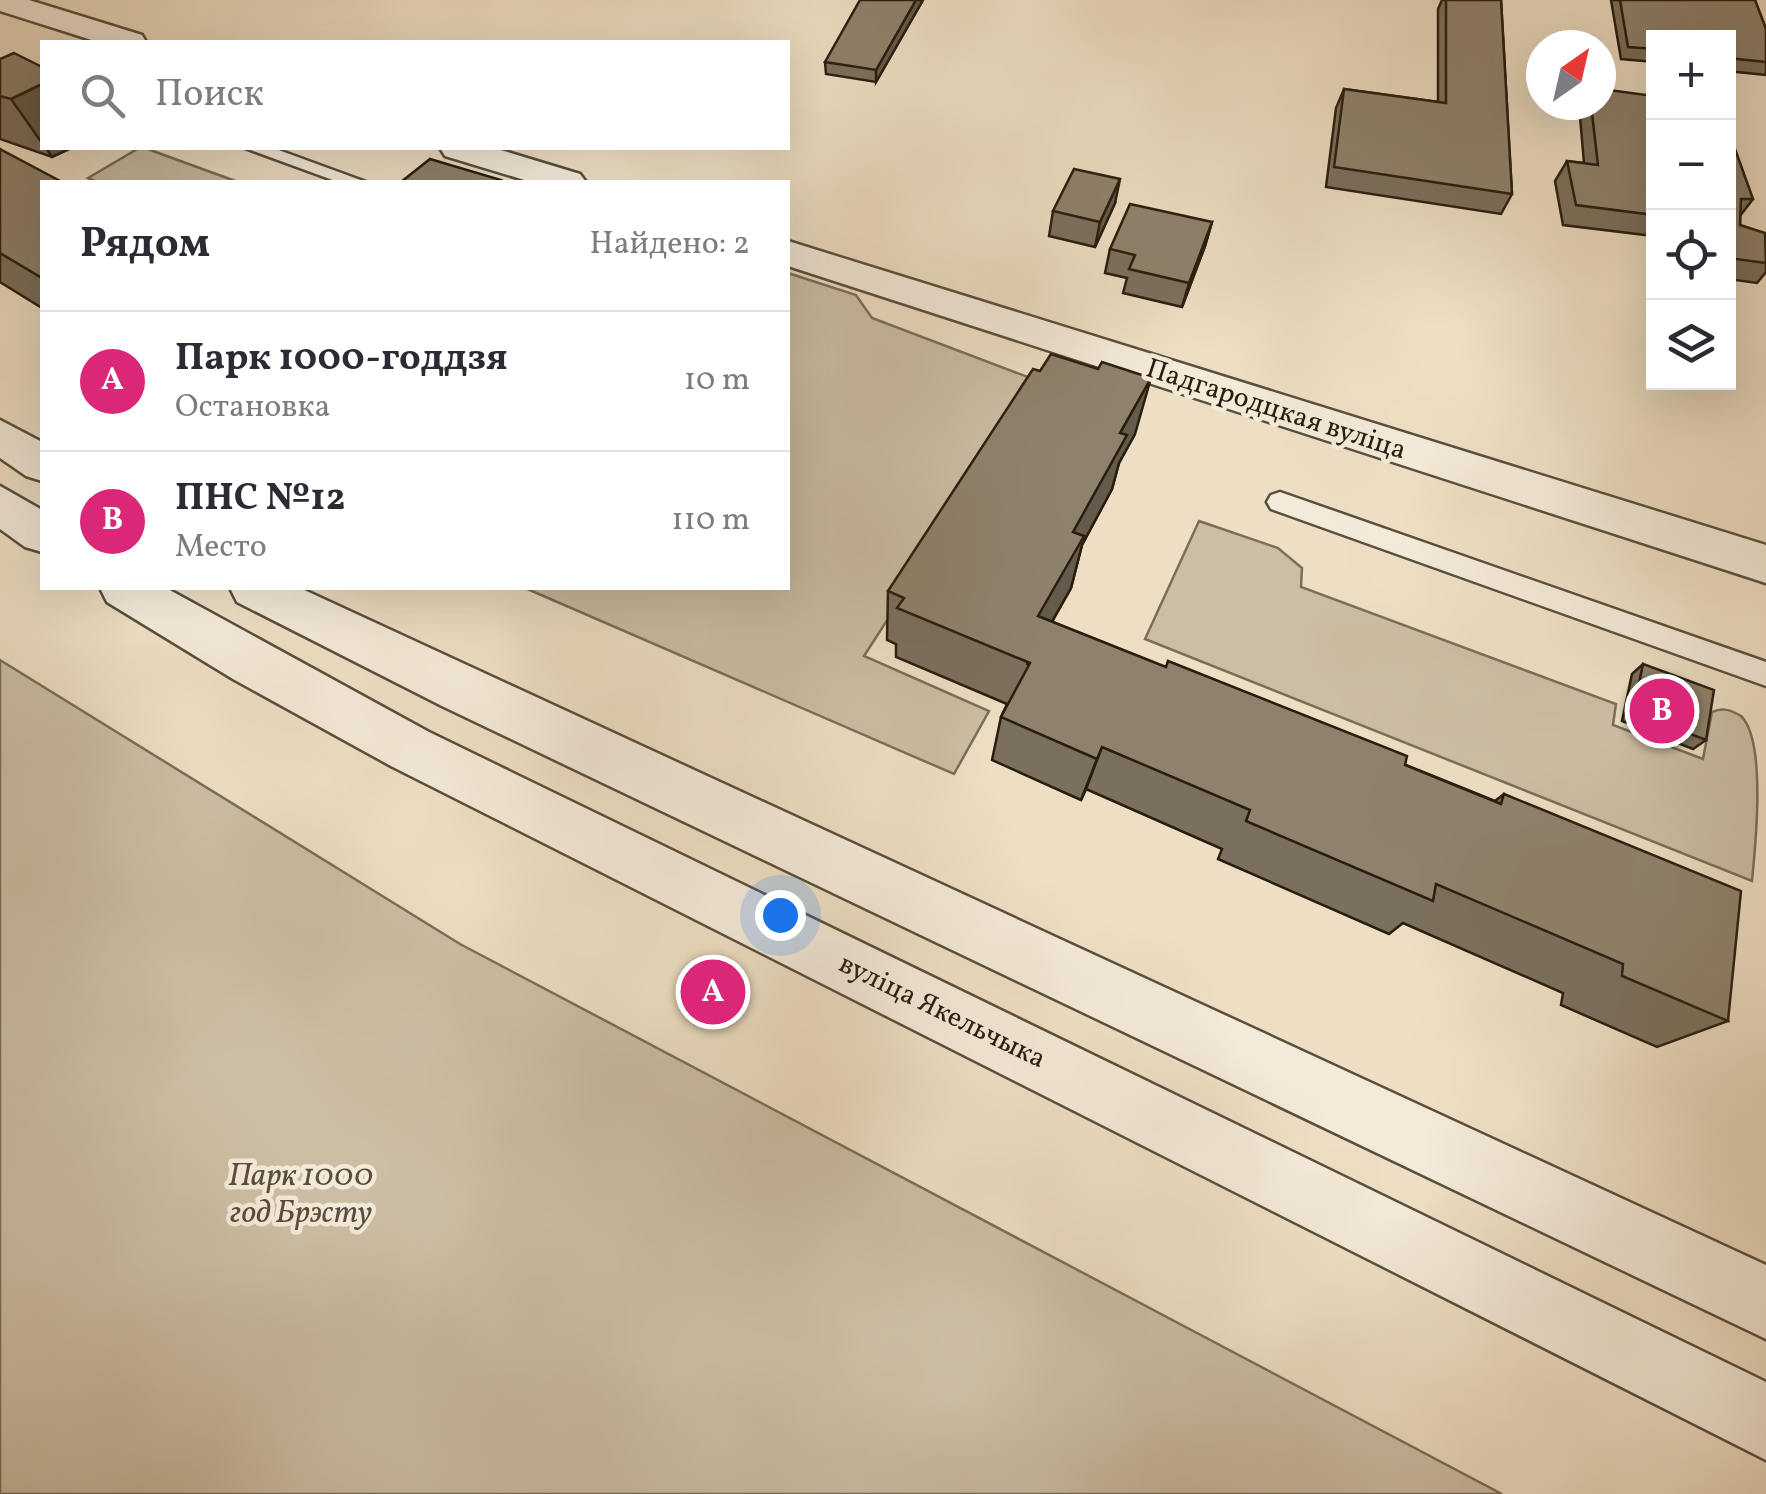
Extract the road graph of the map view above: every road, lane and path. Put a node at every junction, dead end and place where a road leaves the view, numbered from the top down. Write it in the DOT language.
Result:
graph roads {
  1 [pos="0,1"];
  2 [pos="124,40"];
  3 [pos="261,150"];
  4 [pos="464,150"];
  5 [pos="350,180"];
  6 [pos="561,180"];
  7 [pos="790,254"];
  8 [pos="0,436"];
  9 [pos="40,463"];
  10 [pos="1280,502"];
  11 [pos="0,504"];
  12 [pos="40,533"];
  13 [pos="1766,564"];
  14 [pos="128,590"];
  15 [pos="259,590"];
  16 [pos="369,645"];
  17 [pos="1766,674"];
  18 [pos="319,699"];
  19 [pos="556,734"];
  20 [pos="506,796"];
  21 [pos="1766,1303"];
  22 [pos="1766,1422"];
  1 -- 2 [label="street"];
  3 -- 5 [label="lane"];
  4 -- 6 [label="street"];
  7 -- 13 [label="street, Падгародцкая вуліца"];
  8 -- 9 [label="street"];
  10 -- 17 [label="lane"];
  11 -- 12 [label="street"];
  14 -- 18 [label="street, вуліца Якельчыка"];
  15 -- 16 [label="street"];
  16 -- 18 [label="street"];
  16 -- 19 [label="street"];
  18 -- 20 [label="street, вуліца Якельчыка"];
  19 -- 20 [label="street"];
  19 -- 21 [label="street"];
  20 -- 22 [label="street, вуліца Якельчыка"];
}
